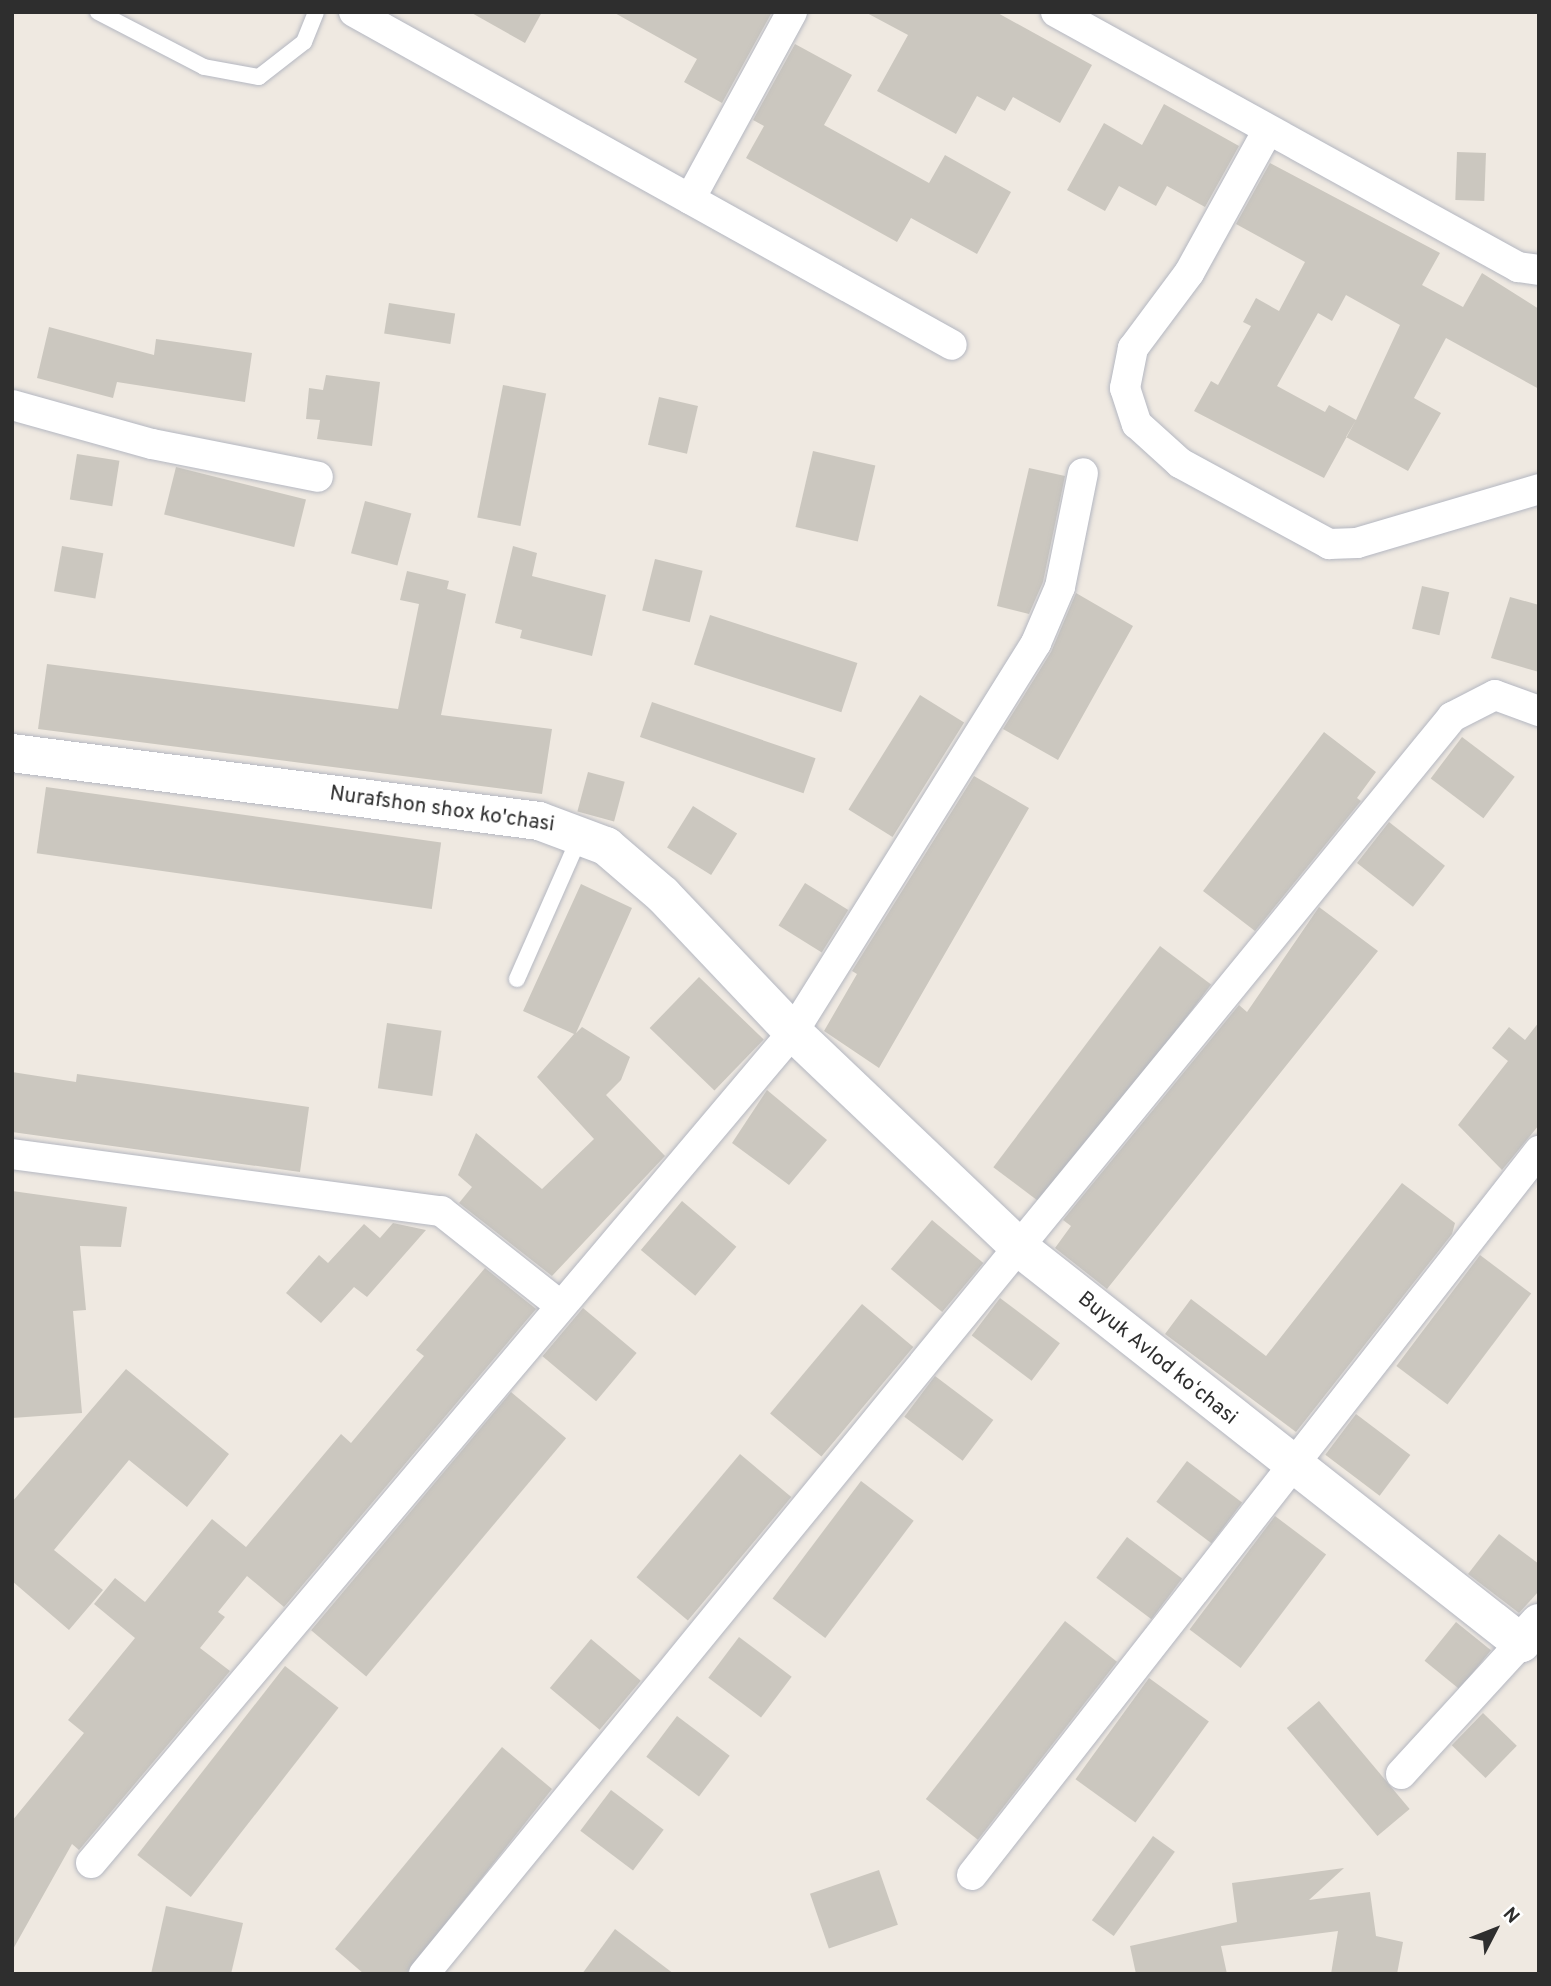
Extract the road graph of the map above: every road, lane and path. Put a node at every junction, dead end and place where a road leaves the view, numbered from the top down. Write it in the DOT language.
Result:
graph roads {
  1 [pos="98,12"];
  2 [pos="316,12"];
  3 [pos="354,12"];
  4 [pos="792,12"];
  5 [pos="1056,12"];
  6 [pos="1268,130"];
  7 [pos="690,199"];
  8 [pos="1539,270"];
  9 [pos="952,345"];
  10 [pos="12,405"];
  11 [pos="1083,473"];
  12 [pos="318,477"];
  13 [pos="1539,489"];
  14 [pos="1539,711"];
  15 [pos="12,753"];
  16 [pos="581,834"];
  17 [pos="517,979"];
  18 [pos="793,1032"];
  19 [pos="1539,1151"];
  20 [pos="12,1154"];
  21 [pos="1021,1249"];
  22 [pos="561,1306"];
  23 [pos="1288,1464"];
  24 [pos="1530,1633"];
  25 [pos="1401,1774"];
  26 [pos="90,1863"];
  27 [pos="972,1875"];
  28 [pos="424,1974"];
  1 -- 2 [label="lane"];
  3 -- 7 [label="street"];
  4 -- 7 [label="street"];
  5 -- 6 [label="street"];
  6 -- 8 [label="street"];
  6 -- 13 [label="street"];
  7 -- 9 [label="street"];
  10 -- 12 [label="street"];
  11 -- 18 [label="street"];
  14 -- 21 [label="street"];
  15 -- 16 [label="street, Nurafshon shox ko'chasi"];
  16 -- 17 [label="lane"];
  16 -- 18 [label="street, Nurafshon shox ko'chasi"];
  18 -- 21 [label="street, Buyuk Avlod koʻchasi"];
  18 -- 22 [label="street"];
  19 -- 23 [label="street"];
  20 -- 22 [label="street"];
  21 -- 23 [label="street, Buyuk Avlod koʻchasi"];
  21 -- 28 [label="street"];
  22 -- 26 [label="street"];
  23 -- 24 [label="street, Buyuk Avlod koʻchasi"];
  23 -- 27 [label="street"];
  24 -- 25 [label="street"];
}
